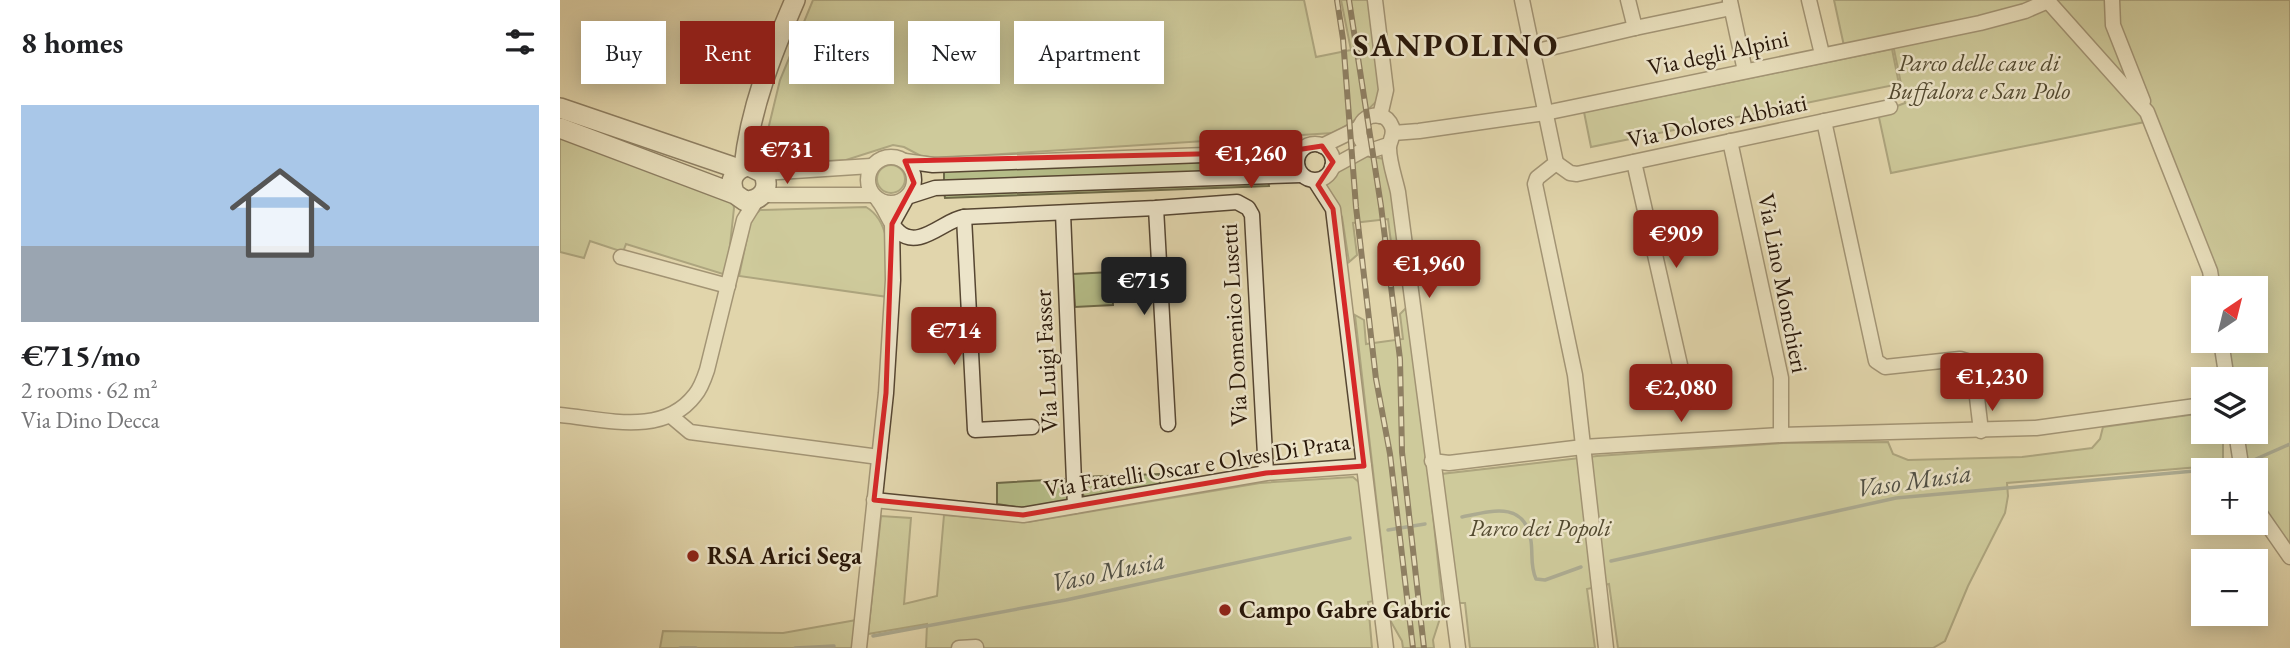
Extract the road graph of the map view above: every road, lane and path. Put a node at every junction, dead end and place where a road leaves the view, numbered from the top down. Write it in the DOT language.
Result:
graph roads {
  1 [pos="795,0"];
  2 [pos="1376,0"];
  3 [pos="1522,0"];
  4 [pos="1628,0"];
  5 [pos="1810,0"];
  6 [pos="2047,0"];
  7 [pos="2112,0"];
  8 [pos="1730,4"];
  9 [pos="1634,28"];
  10 [pos="1533,52"];
  11 [pos="1822,54"];
  12 [pos="1745,71"];
  13 [pos="560,107"];
  14 [pos="1890,107"];
  15 [pos="2147,112"];
  16 [pos="1545,113"];
  17 [pos="1380,116"];
  18 [pos="1824,121"];
  19 [pos="560,128"];
  20 [pos="1359,128"];
  21 [pos="1391,139"];
  22 [pos="1730,141"];
  23 [pos="1322,146"];
  24 [pos="1367,148"];
  25 [pos="1302,149"];
  26 [pos="905,161"];
  27 [pos="1634,162"];
  28 [pos="1556,163"];
  29 [pos="871,166"];
  30 [pos="1332,167"];
  31 [pos="751,170"];
  32 [pos="1308,178"];
  33 [pos="749,197"];
  34 [pos="875,197"];
  35 [pos="907,197"];
  36 [pos="1156,208"];
  37 [pos="1063,213"];
  38 [pos="964,217"];
  39 [pos="892,224"];
  40 [pos="621,257"];
  41 [pos="2211,276"];
  42 [pos="728,286"];
  43 [pos="1685,387"];
  44 [pos="2191,407"];
  45 [pos="560,415"];
  46 [pos="671,416"];
  47 [pos="1168,424"];
  48 [pos="1032,427"];
  49 [pos="1981,431"];
  50 [pos="1781,435"];
  51 [pos="1583,447"];
  52 [pos="879,457"];
  53 [pos="1432,461"];
  54 [pos="1364,466"];
  55 [pos="1266,473"];
  56 [pos="874,500"];
  57 [pos="1076,506"];
  58 [pos="2268,525"];
  59 [pos="2290,557"];
  60 [pos="1455,628"];
  61 [pos="1387,645"];
  62 [pos="976,646"];
  63 [pos="859,648"];
  64 [pos="959,648"];
  65 [pos="1446,648"];
  66 [pos="1458,648"];
  67 [pos="1606,648"];
  1 -- 31 [label="street"];
  2 -- 17 [label="street"];
  3 -- 10 [label="street"];
  4 -- 9 [label="street"];
  5 -- 11 [label="street"];
  6 -- 11 [label="street, Via degli Alpini"];
  6 -- 15 [label="street"];
  7 -- 15 [label="street"];
  8 -- 9 [label="street"];
  8 -- 12 [label="street"];
  9 -- 10 [label="street"];
  10 -- 16 [label="street"];
  11 -- 12 [label="street, Via degli Alpini"];
  12 -- 16 [label="street, Via degli Alpini"];
  13 -- 31 [label="street"];
  14 -- 18 [label="street, Via Dolores Abbiati"];
  15 -- 41 [label="street"];
  16 -- 21 [label="street, Via degli Alpini"];
  16 -- 28 [label="street"];
  17 -- 20 [label="street"];
  17 -- 21 [label="street"];
  18 -- 22 [label="street, Via Dolores Abbiati"];
  18 -- 49 [label="street"];
  19 -- 33 [label="street"];
  20 -- 23 [label="street"];
  20 -- 24 [label="street"];
  21 -- 24 [label="street"];
  21 -- 53 [label="street"];
  22 -- 27 [label="street, Via Dolores Abbiati"];
  22 -- 50 [label="street, Via Lino Monchieri"];
  23 -- 25 [label="street"];
  23 -- 30 [label="street"];
  24 -- 30 [label="street"];
  25 -- 26 [label="street"];
  25 -- 32 [label="street"];
  26 -- 29 [label="street"];
  26 -- 35 [label="street"];
  27 -- 28 [label="street, Via Dolores Abbiati"];
  27 -- 43 [label="street"];
  28 -- 51 [label="street"];
  29 -- 31 [label="street"];
  29 -- 34 [label="street"];
  30 -- 32 [label="street"];
  31 -- 33 [label="street"];
  31 -- 33 [label="street"];
  32 -- 35 [label="street"];
  32 -- 54 [label="street, Via Fratelli Oscar e Olves Di Prata"];
  33 -- 34 [label="street"];
  33 -- 42 [label="street"];
  34 -- 35 [label="street"];
  34 -- 39 [label="street"];
  35 -- 39 [label="street"];
  36 -- 37 [label="street, Via Domenico Lusetti"];
  36 -- 47 [label="street"];
  36 -- 55 [label="street, Via Domenico Lusetti"];
  37 -- 38 [label="street, Via Domenico Lusetti"];
  37 -- 57 [label="street, Via Luigi Fasser"];
  38 -- 39 [label="street, Via Domenico Lusetti"];
  38 -- 48 [label="street"];
  39 -- 52 [label="street"];
  40 -- 42 [label="street"];
  42 -- 46 [label="street"];
  44 -- 49 [label="street"];
  45 -- 46 [label="street"];
  46 -- 52 [label="street"];
  49 -- 50 [label="street"];
  50 -- 51 [label="street"];
  51 -- 53 [label="street"];
  51 -- 67 [label="street"];
  52 -- 56 [label="street"];
  53 -- 60 [label="street"];
  54 -- 55 [label="street, Via Fratelli Oscar e Olves Di Prata"];
  54 -- 61 [label="street"];
  55 -- 57 [label="street, Via Fratelli Oscar e Olves Di Prata"];
  56 -- 57 [label="street, Via Fratelli Oscar e Olves Di Prata"];
  56 -- 63 [label="street"];
  58 -- 59 [label="street"];
  60 -- 65 [label="street"];
  60 -- 66 [label="street"];
  62 -- 64 [label="street"];
}
